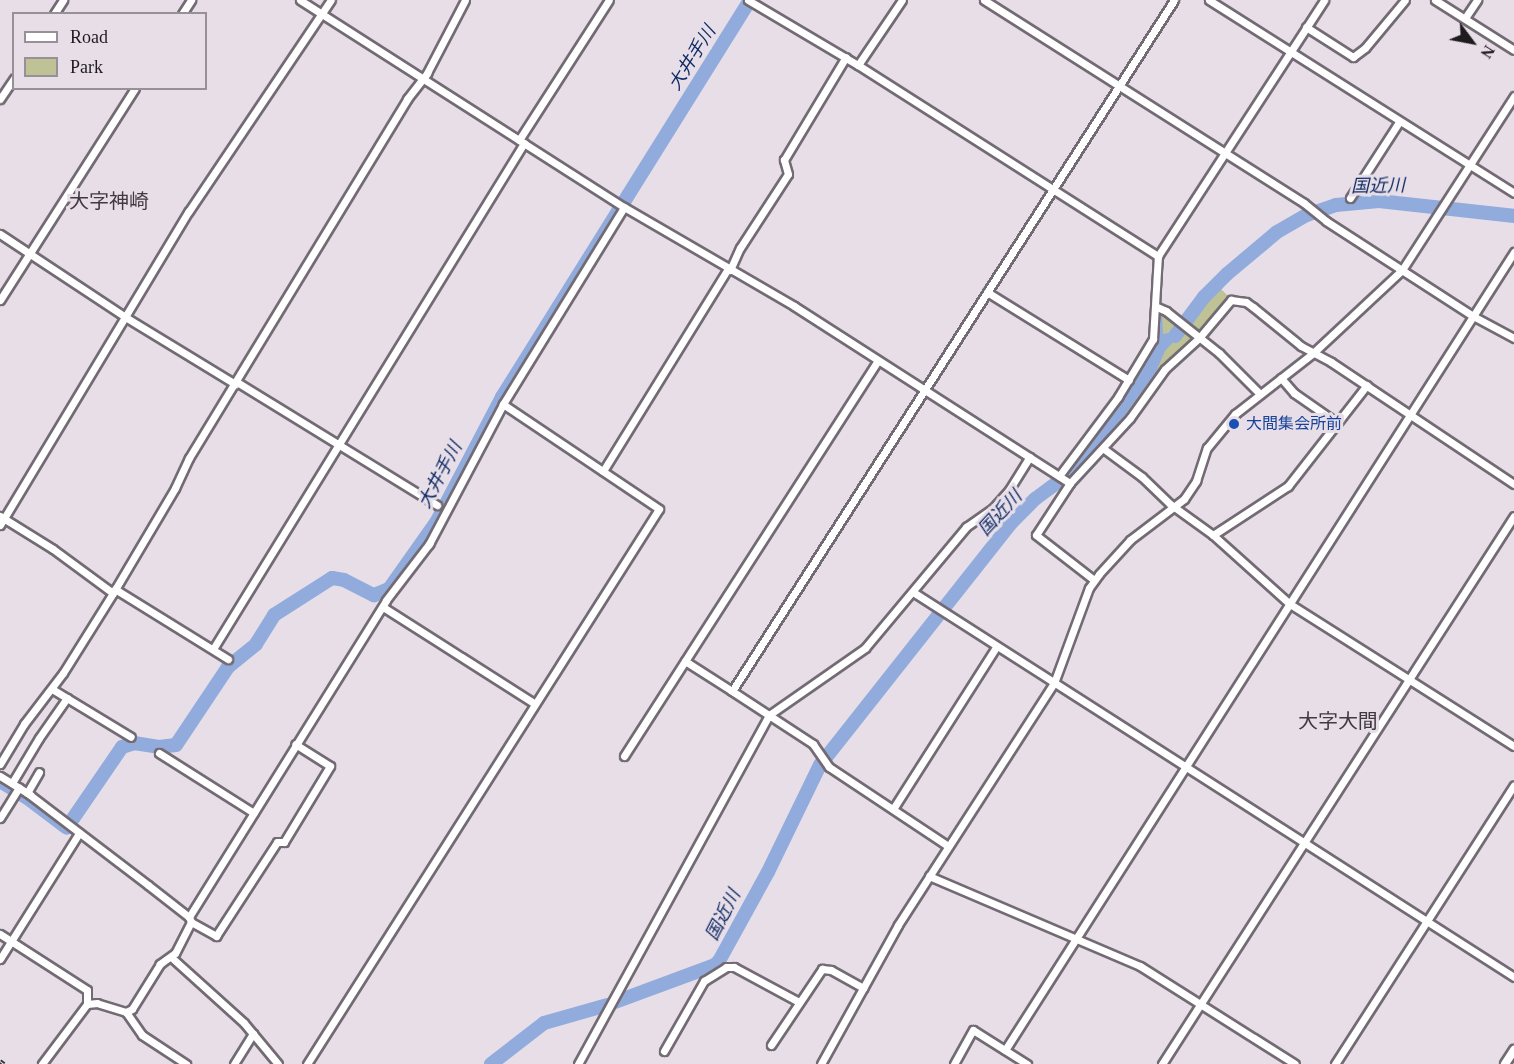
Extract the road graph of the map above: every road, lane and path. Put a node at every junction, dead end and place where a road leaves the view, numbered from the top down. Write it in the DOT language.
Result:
graph roads {
  1 [pos="300,0"];
  2 [pos="331,0"];
  3 [pos="465,0"];
  4 [pos="609,0"];
  5 [pos="748,0"];
  6 [pos="902,0"];
  7 [pos="984,0"];
  8 [pos="1174,0"];
  9 [pos="1209,0"];
  10 [pos="1324,0"];
  11 [pos="1405,0"];
  12 [pos="1435,0"];
  13 [pos="1477,0"];
  14 [pos="322,14"];
  15 [pos="1465,18"];
  16 [pos="1306,27"];
  17 [pos="1514,50"];
  18 [pos="1290,52"];
  19 [pos="846,57"];
  20 [pos="858,64"];
  21 [pos="423,78"];
  22 [pos="12,81"];
  23 [pos="1120,85"];
  24 [pos="134,90"];
  25 [pos="1514,96"];
  26 [pos="0,99"];
  27 [pos="1399,122"];
  28 [pos="522,141"];
  29 [pos="1226,153"];
  30 [pos="1470,166"];
  31 [pos="1053,187"];
  32 [pos="1514,192"];
  33 [pos="1350,198"];
  34 [pos="624,207"];
  35 [pos="0,234"];
  36 [pos="1514,252"];
  37 [pos="29,254"];
  38 [pos="1158,256"];
  39 [pos="729,270"];
  40 [pos="1402,270"];
  41 [pos="987,292"];
  42 [pos="0,300"];
  43 [pos="1157,307"];
  44 [pos="1473,316"];
  45 [pos="127,318"];
  46 [pos="1199,338"];
  47 [pos="1514,338"];
  48 [pos="1313,353"];
  49 [pos="878,360"];
  50 [pos="1281,378"];
  51 [pos="1129,380"];
  52 [pos="236,383"];
  53 [pos="1367,386"];
  54 [pos="925,390"];
  55 [pos="1260,394"];
  56 [pos="503,404"];
  57 [pos="1410,414"];
  58 [pos="1333,420"];
  59 [pos="339,444"];
  60 [pos="1104,449"];
  61 [pos="1030,457"];
  62 [pos="603,471"];
  63 [pos="1064,479"];
  64 [pos="1514,484"];
  65 [pos="437,505"];
  66 [pos="1175,507"];
  67 [pos="1514,516"];
  68 [pos="1,520"];
  69 [pos="1213,535"];
  70 [pos="1095,580"];
  71 [pos="114,591"];
  72 [pos="913,592"];
  73 [pos="1290,604"];
  74 [pos="383,607"];
  75 [pos="997,646"];
  76 [pos="213,649"];
  77 [pos="228,658"];
  78 [pos="685,661"];
  79 [pos="1409,680"];
  80 [pos="1054,683"];
  81 [pos="52,689"];
  82 [pos="732,692"];
  83 [pos="67,698"];
  84 [pos="535,704"];
  85 [pos="769,716"];
  86 [pos="131,738"];
  87 [pos="295,744"];
  88 [pos="1514,746"];
  89 [pos="159,753"];
  90 [pos="624,756"];
  91 [pos="0,764"];
  92 [pos="1186,766"];
  93 [pos="39,772"];
  94 [pos="0,776"];
  95 [pos="12,783"];
  96 [pos="1514,785"];
  97 [pos="17,789"];
  98 [pos="27,793"];
  99 [pos="893,809"];
  100 [pos="254,813"];
  101 [pos="0,818"];
  102 [pos="79,833"];
  103 [pos="1304,843"];
  104 [pos="948,846"];
  105 [pos="929,876"];
  106 [pos="190,920"];
  107 [pos="1427,921"];
  108 [pos="0,934"];
  109 [pos="1075,939"];
  110 [pos="12,941"];
  111 [pos="171,957"];
  112 [pos="0,959"];
  113 [pos="1514,977"];
  114 [pos="863,988"];
  115 [pos="799,1002"];
  116 [pos="87,1004"];
  117 [pos="1201,1004"];
  118 [pos="126,1012"];
  119 [pos="254,1034"];
  120 [pos="771,1045"];
  121 [pos="1005,1050"];
  122 [pos="1514,1050"];
  123 [pos="664,1051"];
  124 [pos="42,1064"];
  125 [pos="186,1064"];
  126 [pos="234,1064"];
  127 [pos="278,1064"];
  128 [pos="307,1064"];
  129 [pos="578,1064"];
  130 [pos="821,1064"];
  131 [pos="954,1064"];
  132 [pos="1027,1064"];
  133 [pos="1162,1064"];
  134 [pos="1295,1064"];
  135 [pos="1335,1064"];
  136 [pos="1505,1064"];
  1 -- 14 [label="street"];
  2 -- 14 [label="street"];
  3 -- 21 [label="street"];
  4 -- 28 [label="street"];
  5 -- 19 [label="street"];
  6 -- 20 [label="street"];
  7 -- 23 [label="street"];
  8 -- 23 [label="street"];
  9 -- 18 [label="street"];
  10 -- 16 [label="street"];
  11 -- 16 [label="street"];
  12 -- 15 [label="street"];
  13 -- 15 [label="street"];
  14 -- 21 [label="street"];
  14 -- 45 [label="street"];
  15 -- 17 [label="street"];
  16 -- 18 [label="street"];
  18 -- 27 [label="street"];
  18 -- 29 [label="street"];
  19 -- 20 [label="street"];
  19 -- 39 [label="street"];
  20 -- 31 [label="street"];
  21 -- 28 [label="street"];
  21 -- 52 [label="street"];
  22 -- 26 [label="street"];
  23 -- 29 [label="street"];
  23 -- 31 [label="street"];
  24 -- 37 [label="street"];
  25 -- 30 [label="street"];
  27 -- 30 [label="street"];
  27 -- 33 [label="street"];
  28 -- 34 [label="street"];
  28 -- 59 [label="street"];
  29 -- 38 [label="street"];
  29 -- 40 [label="street"];
  30 -- 32 [label="street"];
  30 -- 40 [label="street"];
  31 -- 38 [label="street"];
  31 -- 41 [label="street"];
  34 -- 39 [label="street"];
  34 -- 56 [label="street"];
  35 -- 37 [label="street"];
  36 -- 44 [label="street"];
  37 -- 42 [label="street"];
  37 -- 45 [label="street"];
  38 -- 43 [label="street"];
  39 -- 49 [label="street"];
  39 -- 62 [label="street"];
  40 -- 44 [label="street"];
  40 -- 48 [label="street"];
  41 -- 51 [label="street"];
  41 -- 54 [label="street"];
  43 -- 46 [label="street"];
  43 -- 51 [label="street"];
  44 -- 47 [label="street"];
  44 -- 57 [label="street"];
  45 -- 52 [label="street"];
  45 -- 68 [label="street"];
  46 -- 48 [label="street"];
  46 -- 55 [label="street"];
  46 -- 60 [label="street"];
  48 -- 50 [label="street"];
  48 -- 53 [label="street"];
  49 -- 54 [label="street"];
  49 -- 78 [label="street"];
  50 -- 55 [label="street"];
  50 -- 58 [label="street"];
  51 -- 63 [label="street"];
  52 -- 59 [label="street"];
  52 -- 71 [label="street"];
  53 -- 57 [label="street"];
  53 -- 69 [label="street"];
  54 -- 61 [label="street"];
  54 -- 82 [label="street"];
  55 -- 66 [label="street"];
  56 -- 62 [label="street"];
  56 -- 74 [label="street"];
  57 -- 64 [label="street"];
  57 -- 73 [label="street"];
  59 -- 65 [label="street"];
  59 -- 76 [label="street"];
  60 -- 63 [label="street"];
  60 -- 66 [label="street"];
  61 -- 63 [label="street"];
  61 -- 72 [label="street"];
  62 -- 84 [label="street"];
  63 -- 70 [label="street"];
  66 -- 69 [label="street"];
  66 -- 70 [label="street"];
  67 -- 79 [label="street"];
  68 -- 71 [label="street"];
  69 -- 73 [label="street"];
  70 -- 80 [label="street"];
  71 -- 76 [label="street"];
  71 -- 81 [label="street"];
  72 -- 75 [label="street"];
  72 -- 85 [label="street"];
  73 -- 79 [label="street"];
  73 -- 92 [label="street"];
  74 -- 84 [label="street"];
  74 -- 87 [label="street"];
  75 -- 80 [label="street"];
  75 -- 99 [label="street"];
  76 -- 77 [label="street"];
  78 -- 82 [label="street"];
  78 -- 90 [label="street"];
  79 -- 88 [label="street"];
  79 -- 103 [label="street"];
  80 -- 92 [label="street"];
  80 -- 104 [label="street"];
  81 -- 83 [label="street"];
  81 -- 91 [label="street"];
  82 -- 85 [label="street"];
  83 -- 86 [label="street"];
  83 -- 95 [label="street"];
  84 -- 128 [label="street"];
  85 -- 99 [label="street"];
  85 -- 129 [label="street"];
  87 -- 100 [label="street"];
  87 -- 106 [label="street"];
  89 -- 100 [label="street"];
  92 -- 103 [label="street"];
  92 -- 109 [label="street"];
  93 -- 98 [label="street"];
  94 -- 95 [label="street"];
  95 -- 97 [label="street"];
  96 -- 107 [label="street"];
  97 -- 98 [label="street"];
  97 -- 101 [label="street"];
  98 -- 102 [label="street"];
  99 -- 104 [label="street"];
  100 -- 106 [label="street"];
  102 -- 106 [label="street"];
  102 -- 110 [label="street"];
  103 -- 107 [label="street"];
  103 -- 117 [label="street"];
  104 -- 105 [label="street"];
  105 -- 109 [label="street"];
  105 -- 114 [label="street"];
  106 -- 111 [label="street"];
  107 -- 113 [label="street"];
  107 -- 135 [label="street"];
  108 -- 110 [label="street"];
  109 -- 117 [label="street"];
  109 -- 121 [label="street"];
  110 -- 112 [label="street"];
  110 -- 116 [label="street"];
  111 -- 118 [label="street"];
  111 -- 119 [label="street"];
  114 -- 115 [label="street"];
  114 -- 130 [label="street"];
  115 -- 120 [label="street"];
  115 -- 123 [label="street"];
  116 -- 118 [label="street"];
  116 -- 124 [label="street"];
  117 -- 133 [label="street"];
  117 -- 134 [label="street"];
  118 -- 125 [label="street"];
  119 -- 126 [label="street"];
  119 -- 127 [label="street"];
  121 -- 131 [label="street"];
  121 -- 132 [label="street"];
  122 -- 136 [label="street"];
}
